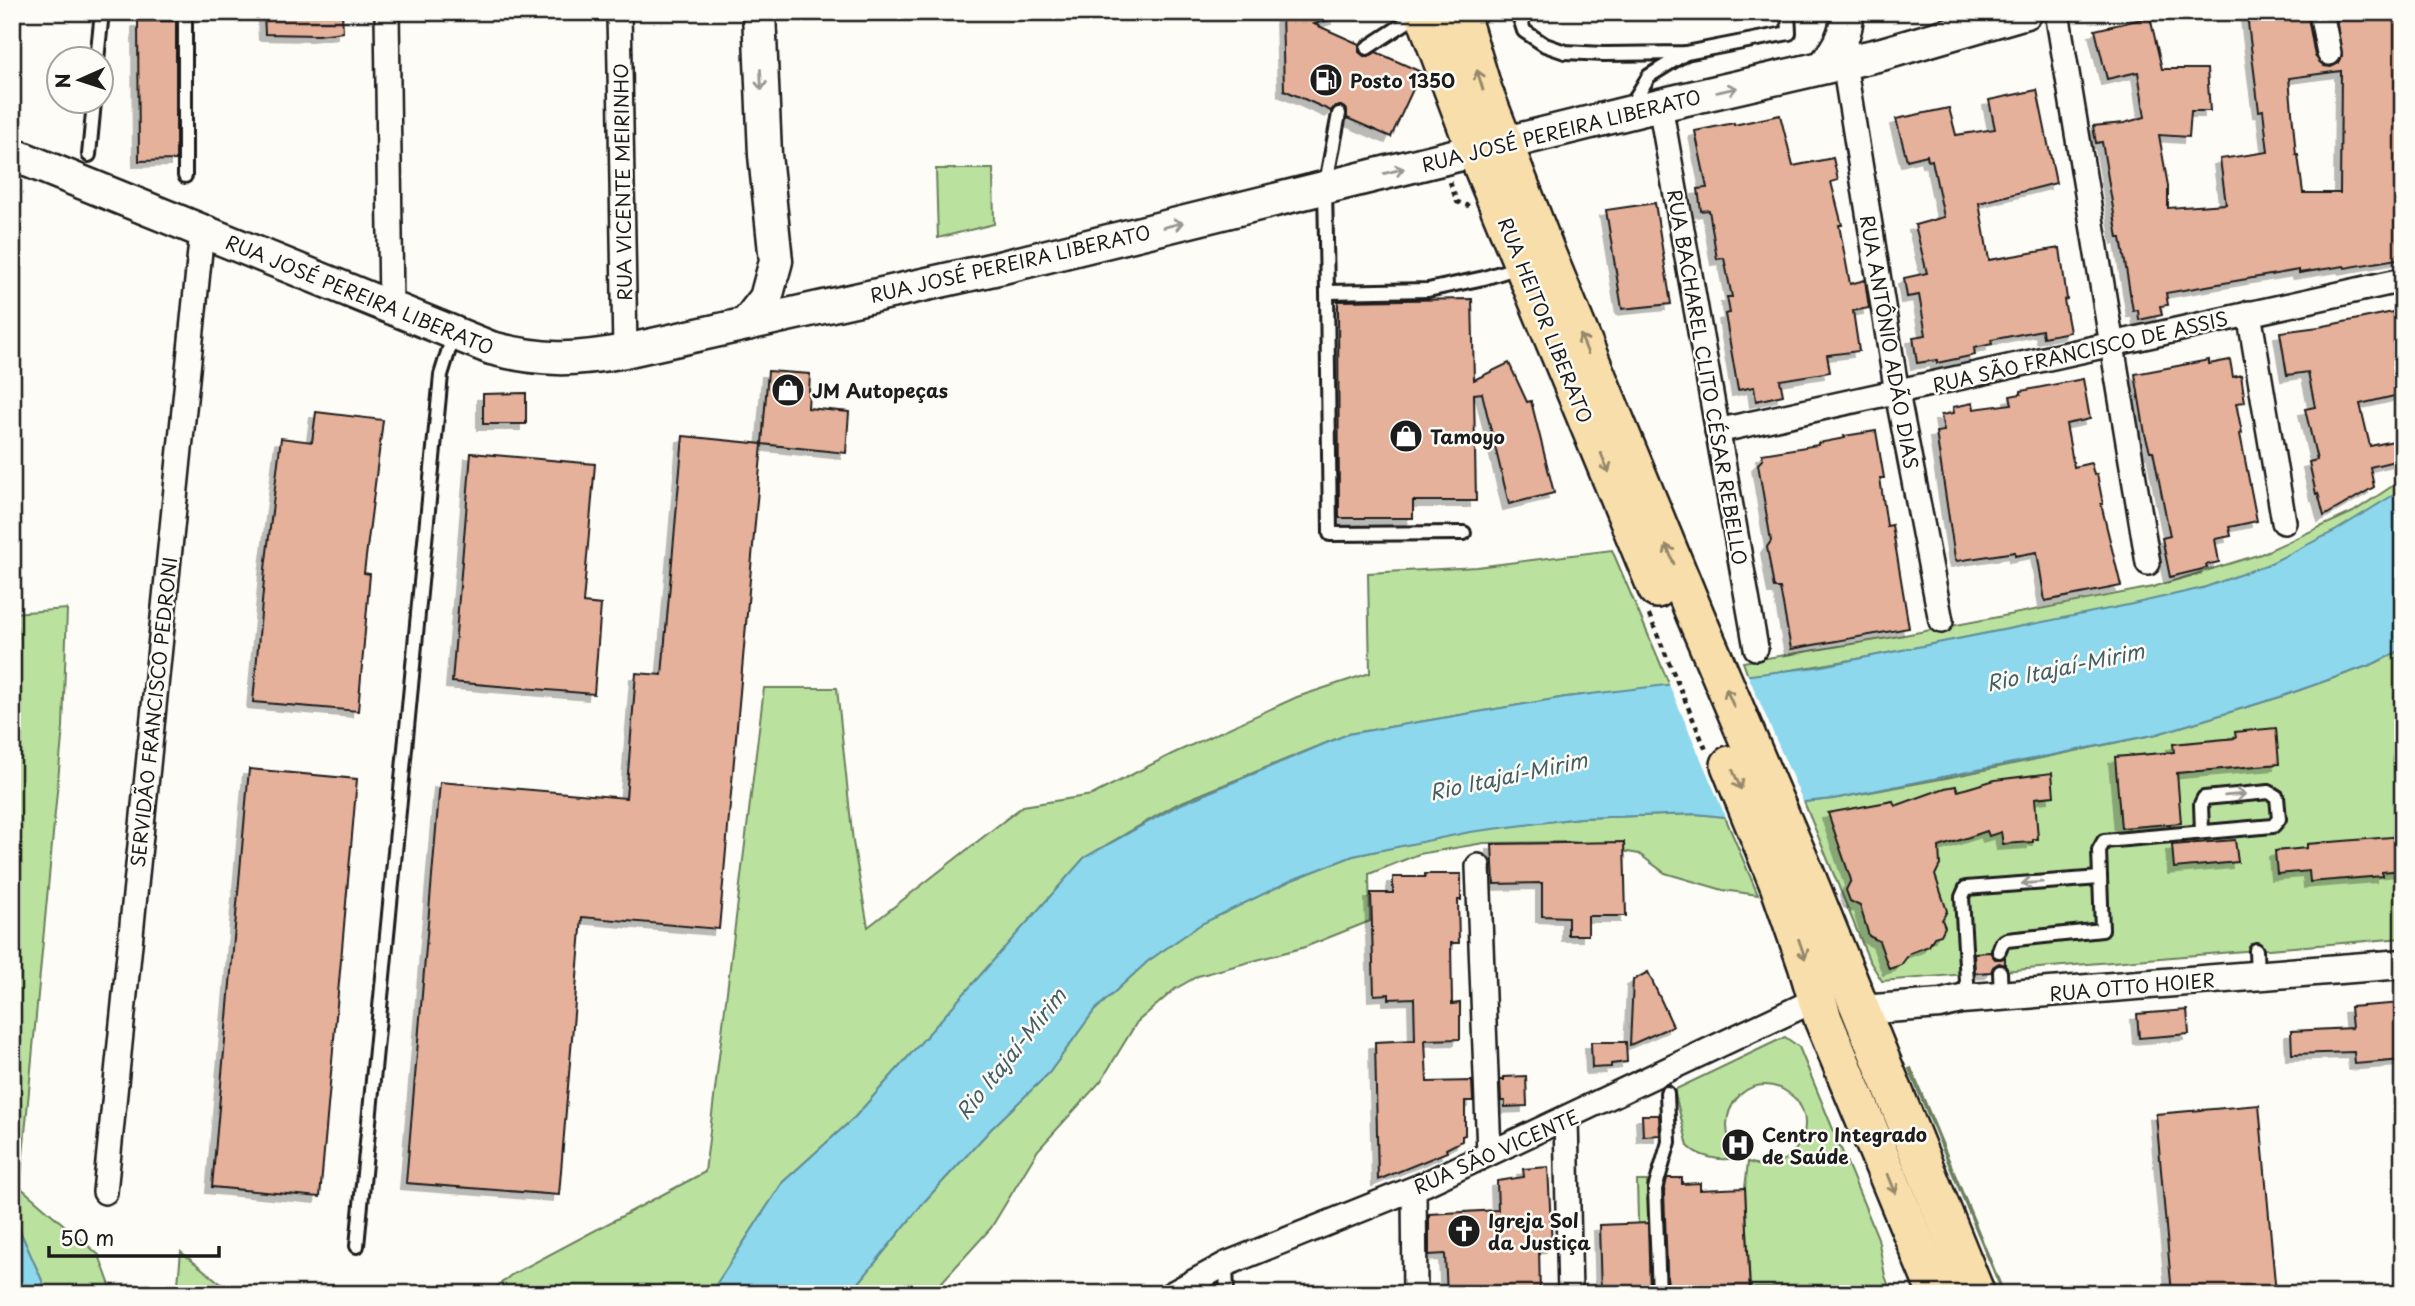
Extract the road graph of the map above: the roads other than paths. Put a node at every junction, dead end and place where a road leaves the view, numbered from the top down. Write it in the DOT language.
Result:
graph roads {
  1 [pos="102,12"];
  2 [pos="185,12"];
  3 [pos="387,12"];
  4 [pos="619,12"];
  5 [pos="759,12"];
  6 [pos="1423,12"];
  7 [pos="1462,12"];
  8 [pos="1518,12"];
  9 [pos="1788,12"];
  10 [pos="2026,12"];
  11 [pos="2057,12"];
  12 [pos="2321,12"];
  13 [pos="1847,16"];
  14 [pos="98,46"];
  15 [pos="1367,48"];
  16 [pos="1686,53"];
  17 [pos="2329,53"];
  18 [pos="1882,54"];
  19 [pos="1834,65"];
  20 [pos="1660,105"];
  21 [pos="1339,114"];
  22 [pos="1626,114"];
  23 [pos="93,116"];
  24 [pos="1474,152"];
  25 [pos="12,154"];
  26 [pos="89,155"];
  27 [pos="185,176"];
  28 [pos="1325,188"];
  29 [pos="202,231"];
  30 [pos="776,261"];
  31 [pos="1523,266"];
  32 [pos="2403,280"];
  33 [pos="1327,292"];
  34 [pos="391,307"];
  35 [pos="820,307"];
  36 [pos="2249,313"];
  37 [pos="747,324"];
  38 [pos="454,333"];
  39 [pos="2111,342"];
  40 [pos="625,352"];
  41 [pos="1897,393"];
  42 [pos="1717,431"];
  43 [pos="2284,522"];
  44 [pos="1464,533"];
  45 [pos="2148,563"];
  46 [pos="1941,621"];
  47 [pos="1684,622"];
  48 [pos="1756,648"];
  49 [pos="2202,832"];
  50 [pos="1478,866"];
  51 [pos="2100,877"];
  52 [pos="1792,879"];
  53 [pos="1999,951"];
  54 [pos="2403,964"];
  55 [pos="1817,999"];
  56 [pos="1968,999"];
  57 [pos="1861,1010"];
  58 [pos="1667,1093"];
  59 [pos="1566,1119"];
  60 [pos="1489,1153"];
  61 [pos="1413,1188"];
  62 [pos="105,1192"];
  63 [pos="357,1246"];
  64 [pos="1226,1264"];
  65 [pos="1171,1294"];
  66 [pos="1227,1294"];
  67 [pos="1415,1294"];
  68 [pos="1570,1294"];
  69 [pos="1659,1294"];
  70 [pos="1937,1294"];
  71 [pos="1976,1294"];
  1 -- 14 [label="lane"];
  2 -- 27 [label="lane"];
  3 -- 34 [label="street"];
  4 -- 40 [label="street, RUA VICENTE MEIRINHO"];
  5 -- 30 [label="main road, one-way"];
  6 -- 15 [label="lane"];
  6 -- 24 [label="main road, RUA HEITOR LIBERATO"];
  24 -- 7 [label="main road, one-way"];
  8 -- 16 [label="lane"];
  9 -- 16 [label="lane"];
  10 -- 18 [label="main road, RUA JOSÉ PEREIRA LIBERATO"];
  11 -- 39 [label="street"];
  12 -- 17 [label="street"];
  13 -- 18 [label="main road"];
  13 -- 19 [label="main road"];
  16 -- 22 [label="lane"];
  18 -- 19 [label="main road, RUA JOSÉ PEREIRA LIBERATO"];
  20 -- 19 [label="main road, RUA JOSÉ PEREIRA LIBERATO, one-way"];
  19 -- 41 [label="street, RUA ANTÔNIO ADÃO DIAS"];
  20 -- 22 [label="main road, RUA JOSÉ PEREIRA LIBERATO"];
  20 -- 42 [label="street, RUA BACHAREL CLITO CÉSAR REBELLO"];
  21 -- 28 [label="lane"];
  22 -- 24 [label="main road, RUA JOSÉ PEREIRA LIBERATO"];
  23 -- 26 [label="lane"];
  28 -- 24 [label="main road, RUA JOSÉ PEREIRA LIBERATO, one-way"];
  24 -- 31 [label="main road, RUA HEITOR LIBERATO"];
  47 -- 24 [label="main road, RUA HEITOR LIBERATO, one-way"];
  25 -- 29 [label="main road, RUA JOSÉ PEREIRA LIBERATO"];
  28 -- 33 [label="lane"];
  35 -- 28 [label="main road, RUA JOSÉ PEREIRA LIBERATO, one-way"];
  29 -- 34 [label="main road, RUA JOSÉ PEREIRA LIBERATO"];
  29 -- 62 [label="street, SERVIDÃO FRANCISCO PEDRONI"];
  30 -- 35 [label="main road"];
  30 -- 37 [label="main road"];
  31 -- 33 [label="lane"];
  31 -- 47 [label="main road, RUA HEITOR LIBERATO, one-way"];
  32 -- 36 [label="street, RUA SÃO FRANCISCO DE ASSIS"];
  33 -- 44 [label="lane"];
  34 -- 38 [label="main road, RUA JOSÉ PEREIRA LIBERATO"];
  35 -- 37 [label="main road, RUA JOSÉ PEREIRA LIBERATO"];
  36 -- 39 [label="street, RUA SÃO FRANCISCO DE ASSIS"];
  36 -- 43 [label="street"];
  37 -- 40 [label="main road, RUA JOSÉ PEREIRA LIBERATO"];
  38 -- 40 [label="main road, RUA JOSÉ PEREIRA LIBERATO"];
  38 -- 63 [label="lane"];
  39 -- 41 [label="street, RUA SÃO FRANCISCO DE ASSIS"];
  39 -- 45 [label="street"];
  41 -- 42 [label="street, RUA SÃO FRANCISCO DE ASSIS"];
  41 -- 46 [label="street, RUA ANTÔNIO ADÃO DIAS"];
  42 -- 48 [label="street, RUA BACHAREL CLITO CÉSAR REBELLO"];
  47 -- 52 [label="main road"];
  49 -- 49 [label="lane, one-way"];
  49 -- 51 [label="lane"];
  50 -- 60 [label="street"];
  51 -- 53 [label="lane"];
  51 -- 56 [label="lane, one-way"];
  52 -- 55 [label="main road, one-way"];
  52 -- 57 [label="main road"];
  54 -- 56 [label="street, RUA OTTO HOIER"];
  55 -- 59 [label="street, RUA SÃO VICENTE"];
  55 -- 70 [label="main road, one-way"];
  56 -- 57 [label="street, RUA OTTO HOIER"];
  57 -- 71 [label="main road"];
  58 -- 69 [label="lane"];
  59 -- 60 [label="street, RUA SÃO VICENTE"];
  59 -- 68 [label="street"];
  60 -- 61 [label="street, RUA SÃO VICENTE"];
  61 -- 64 [label="street, RUA SÃO VICENTE"];
  61 -- 67 [label="street"];
  64 -- 65 [label="street, RUA SÃO VICENTE"];
  64 -- 66 [label="lane"];
}
